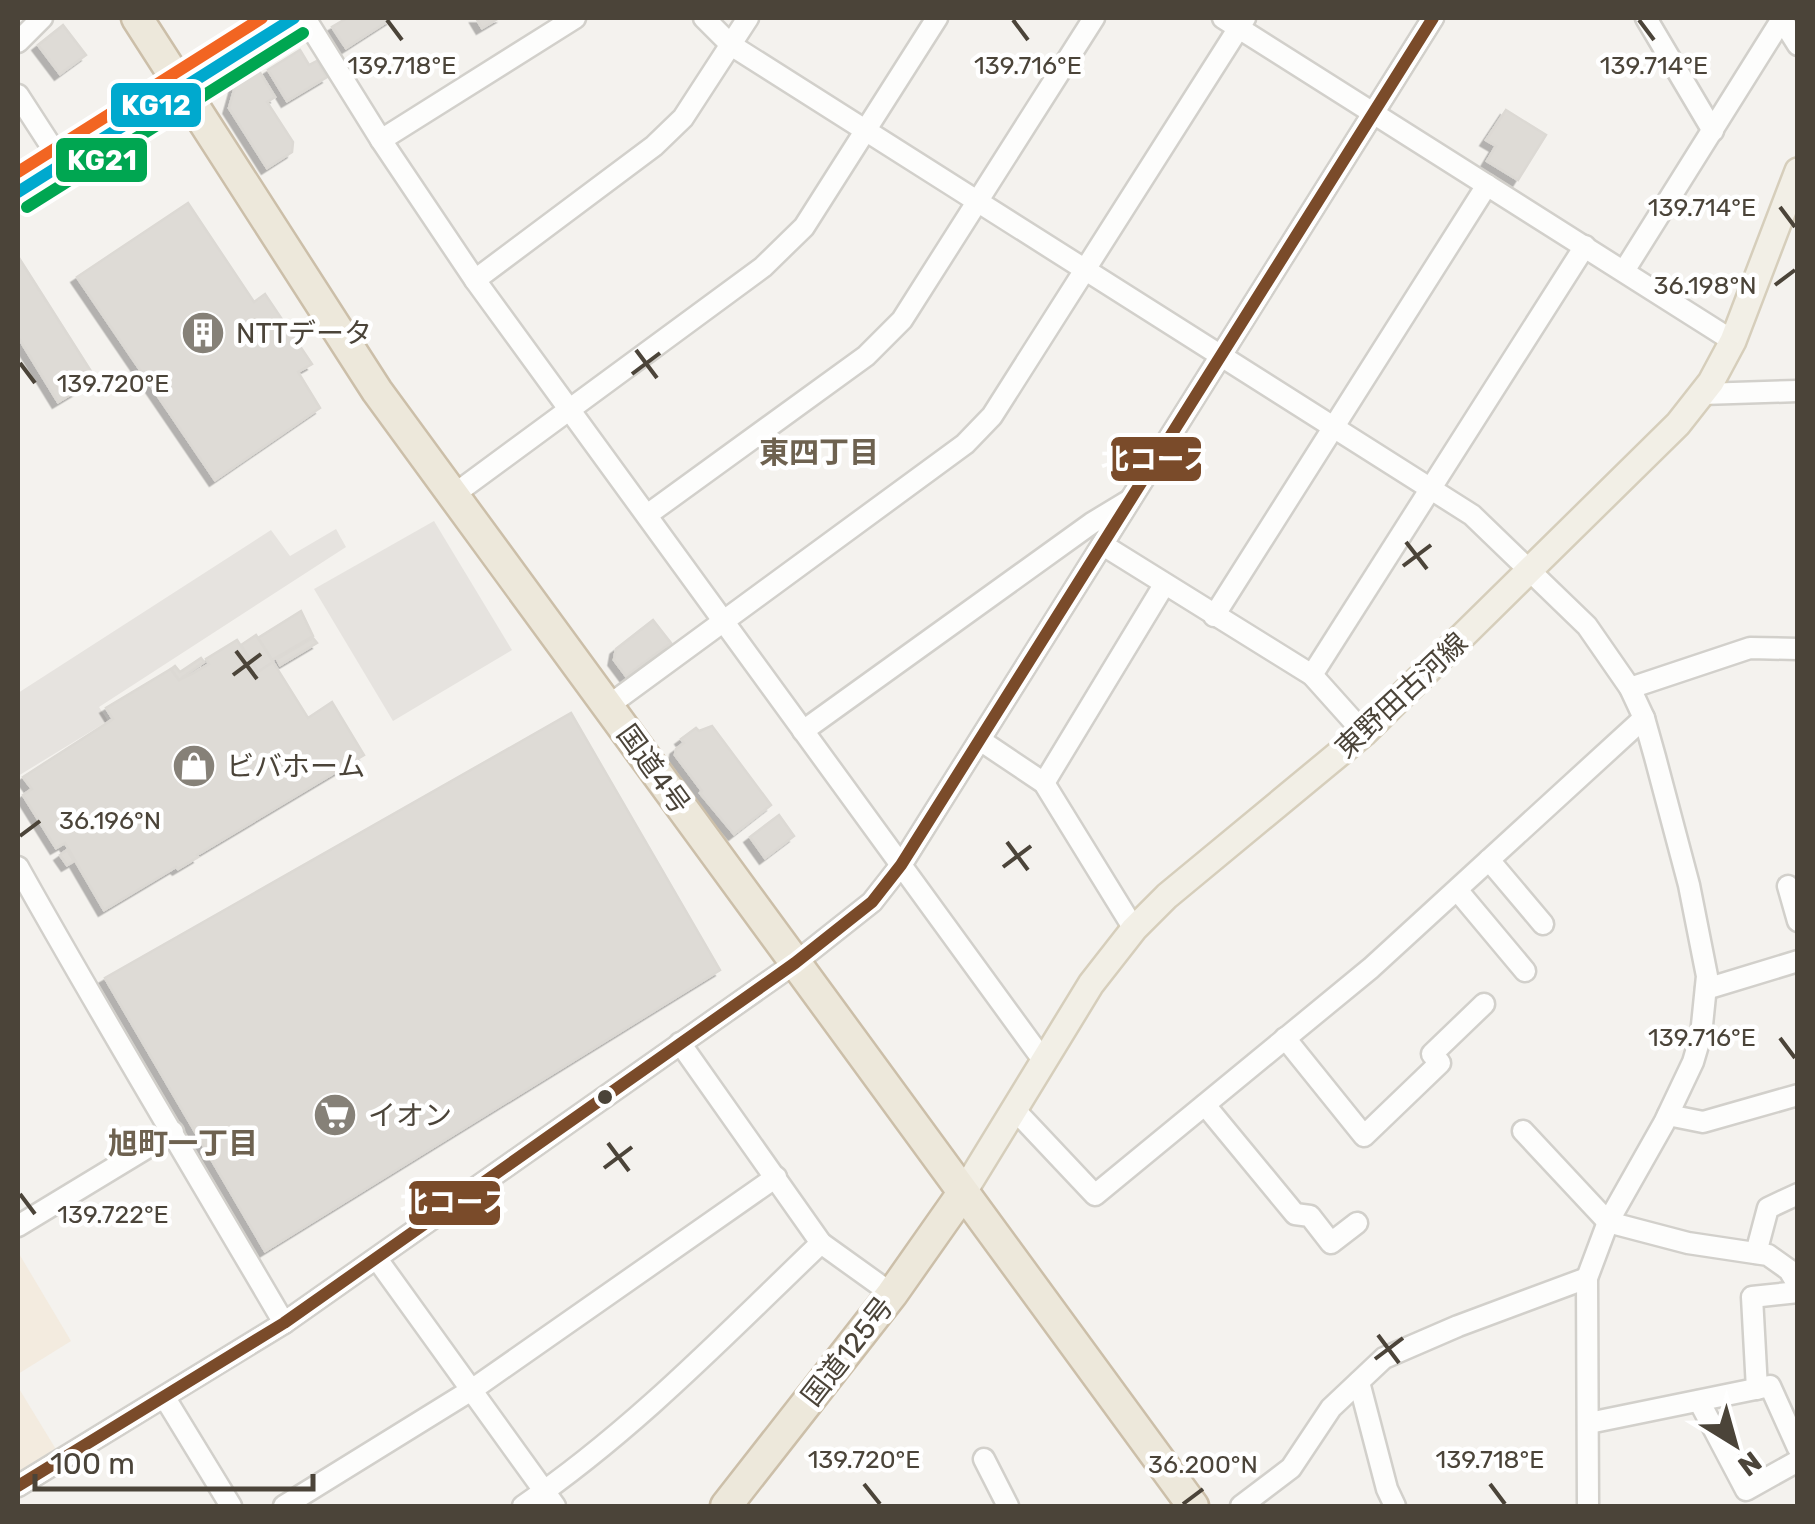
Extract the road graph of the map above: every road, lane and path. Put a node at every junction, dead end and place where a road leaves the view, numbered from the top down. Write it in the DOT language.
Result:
graph roads {
  1 [pos="42,18"];
  2 [pos="137,18"];
  3 [pos="294,18"];
  4 [pos="305,18"];
  5 [pos="575,18"];
  6 [pos="704,18"];
  7 [pos="748,18"];
  8 [pos="937,18"];
  9 [pos="1094,18"];
  10 [pos="1433,18"];
  11 [pos="1648,18"];
  12 [pos="1781,18"];
  13 [pos="1236,21"];
  14 [pos="18,42"];
  15 [pos="730,44"];
  16 [pos="1798,45"];
  17 [pos="198,57"];
  18 [pos="183,88"];
  19 [pos="18,95"];
  20 [pos="1374,113"];
  21 [pos="865,130"];
  22 [pos="1713,130"];
  23 [pos="380,140"];
  24 [pos="62,164"];
  25 [pos="1798,171"];
  26 [pos="1487,184"];
  27 [pos="18,192"];
  28 [pos="978,200"];
  29 [pos="1585,246"];
  30 [pos="1086,270"];
  31 [pos="1624,271"];
  32 [pos="474,280"];
  33 [pos="1733,341"];
  34 [pos="1222,356"];
  35 [pos="1798,391"];
  36 [pos="1702,394"];
  37 [pos="569,408"];
  38 [pos="1335,426"];
  39 [pos="1431,489"];
  40 [pos="452,496"];
  41 [pos="1132,499"];
  42 [pos="647,516"];
  43 [pos="1103,545"];
  44 [pos="1530,572"];
  45 [pos="1164,584"];
  46 [pos="1214,616"];
  47 [pos="724,621"];
  48 [pos="1798,650"];
  49 [pos="1312,676"];
  50 [pos="1630,688"];
  51 [pos="608,706"];
  52 [pos="1644,718"];
  53 [pos="803,731"];
  54 [pos="1364,733"];
  55 [pos="980,740"];
  56 [pos="1044,782"];
  57 [pos="1489,860"];
  58 [pos="901,865"];
  59 [pos="18,867"];
  60 [pos="1788,886"];
  61 [pos="1458,891"];
  62 [pos="1798,921"];
  63 [pos="1543,924"];
  64 [pos="1134,929"];
  65 [pos="1798,961"];
  66 [pos="795,963"];
  67 [pos="1525,971"];
  68 [pos="1706,989"];
  69 [pos="1484,1004"];
  70 [pos="1285,1038"];
  71 [pos="680,1043"];
  72 [pos="1043,1060"];
  73 [pos="1798,1095"];
  74 [pos="1205,1104"];
  75 [pos="1012,1108"];
  76 [pos="1668,1114"];
  77 [pos="1522,1131"];
  78 [pos="172,1132"];
  79 [pos="776,1177"];
  80 [pos="962,1193"];
  81 [pos="1798,1194"];
  82 [pos="1608,1222"];
  83 [pos="1357,1223"];
  84 [pos="18,1226"];
  85 [pos="821,1243"];
  86 [pos="1756,1254"];
  87 [pos="376,1259"];
  88 [pos="1587,1278"];
  89 [pos="1798,1288"];
  90 [pos="892,1294"];
  91 [pos="284,1324"];
  92 [pos="1359,1382"];
  93 [pos="473,1389"];
  94 [pos="1757,1389"];
  95 [pos="165,1398"];
  96 [pos="1699,1401"];
  97 [pos="1589,1423"];
  98 [pos="1798,1448"];
  99 [pos="984,1459"];
  100 [pos="1798,1461"];
  101 [pos="18,1486"];
  102 [pos="549,1499"];
  103 [pos="231,1506"];
  104 [pos="284,1506"];
  105 [pos="523,1506"];
  106 [pos="726,1506"];
  107 [pos="1008,1506"];
  108 [pos="1192,1506"];
  109 [pos="1241,1506"];
  110 [pos="1394,1506"];
  111 [pos="1588,1506"];
  1 -- 14 [label="street"];
  2 -- 18 [label="highway, 国道4号"];
  3 -- 18 [label="street"];
  4 -- 23 [label="street"];
  5 -- 23 [label="street"];
  6 -- 15 [label="street"];
  7 -- 15 [label="street"];
  8 -- 21 [label="street"];
  9 -- 28 [label="street"];
  10 -- 20 [label="street"];
  11 -- 22 [label="street"];
  12 -- 16 [label="street"];
  12 -- 22 [label="street"];
  13 -- 20 [label="street"];
  13 -- 30 [label="street"];
  15 -- 21 [label="street"];
  15 -- 32 [label="street"];
  17 -- 17 [label="path, bridge"];
  18 -- 24 [label="street"];
  18 -- 40 [label="highway, 国道4号"];
  19 -- 24 [label="street"];
  20 -- 26 [label="street"];
  20 -- 34 [label="street"];
  21 -- 28 [label="street"];
  21 -- 37 [label="street"];
  22 -- 31 [label="street"];
  23 -- 32 [label="street"];
  24 -- 27 [label="street"];
  25 -- 33 [label="main road, 東野田古河線"];
  26 -- 29 [label="street"];
  26 -- 38 [label="street"];
  28 -- 30 [label="street"];
  28 -- 42 [label="street"];
  29 -- 31 [label="street"];
  29 -- 39 [label="street"];
  30 -- 34 [label="street"];
  30 -- 47 [label="street"];
  31 -- 33 [label="street"];
  32 -- 37 [label="street"];
  33 -- 36 [label="main road, 東野田古河線"];
  34 -- 38 [label="street"];
  34 -- 41 [label="street"];
  35 -- 36 [label="street"];
  36 -- 44 [label="main road, 東野田古河線"];
  37 -- 40 [label="street"];
  37 -- 42 [label="street"];
  38 -- 39 [label="street"];
  38 -- 46 [label="street"];
  39 -- 44 [label="street"];
  39 -- 49 [label="street"];
  40 -- 51 [label="highway, 国道4号"];
  41 -- 43 [label="street"];
  41 -- 53 [label="street"];
  42 -- 47 [label="street"];
  43 -- 45 [label="street"];
  43 -- 55 [label="street"];
  44 -- 50 [label="street"];
  44 -- 54 [label="main road, 東野田古河線"];
  45 -- 46 [label="street"];
  45 -- 56 [label="street"];
  46 -- 49 [label="street"];
  47 -- 51 [label="street"];
  47 -- 53 [label="street"];
  48 -- 50 [label="street"];
  49 -- 54 [label="street"];
  50 -- 52 [label="street"];
  51 -- 66 [label="highway, 国道4号"];
  52 -- 57 [label="street"];
  52 -- 68 [label="street"];
  53 -- 58 [label="street"];
  54 -- 64 [label="main road, 東野田古河線"];
  55 -- 56 [label="street"];
  55 -- 58 [label="street"];
  56 -- 64 [label="street"];
  57 -- 61 [label="street"];
  57 -- 63 [label="street"];
  58 -- 66 [label="street"];
  58 -- 72 [label="street"];
  59 -- 78 [label="street"];
  60 -- 62 [label="street"];
  61 -- 67 [label="street"];
  61 -- 70 [label="street"];
  64 -- 72 [label="main road, 東野田古河線"];
  65 -- 68 [label="street"];
  66 -- 71 [label="street"];
  66 -- 80 [label="highway, 国道4号"];
  68 -- 76 [label="street"];
  69 -- 70 [label="street"];
  70 -- 74 [label="street"];
  71 -- 79 [label="street"];
  71 -- 87 [label="street"];
  72 -- 75 [label="main road, 東野田古河線"];
  73 -- 76 [label="street"];
  74 -- 75 [label="street"];
  74 -- 83 [label="street"];
  75 -- 80 [label="main road, 東野田古河線"];
  76 -- 82 [label="street"];
  77 -- 82 [label="street"];
  78 -- 84 [label="street"];
  78 -- 91 [label="street"];
  79 -- 85 [label="street"];
  79 -- 93 [label="street"];
  80 -- 90 [label="highway, 国道125号"];
  80 -- 108 [label="highway, 国道4号"];
  81 -- 86 [label="street"];
  82 -- 86 [label="street"];
  82 -- 88 [label="street"];
  85 -- 90 [label="street"];
  85 -- 102 [label="street"];
  86 -- 89 [label="street"];
  87 -- 91 [label="street"];
  87 -- 93 [label="street"];
  88 -- 92 [label="street"];
  88 -- 97 [label="street"];
  89 -- 94 [label="street"];
  90 -- 106 [label="highway, 国道125号"];
  91 -- 95 [label="street"];
  92 -- 109 [label="street"];
  92 -- 110 [label="street"];
  93 -- 102 [label="street"];
  93 -- 104 [label="street"];
  94 -- 96 [label="street"];
  94 -- 98 [label="street"];
  95 -- 101 [label="street"];
  95 -- 103 [label="street"];
  96 -- 97 [label="street"];
  96 -- 100 [label="street"];
  97 -- 111 [label="street"];
  99 -- 107 [label="street"];
  102 -- 105 [label="street"];
}
